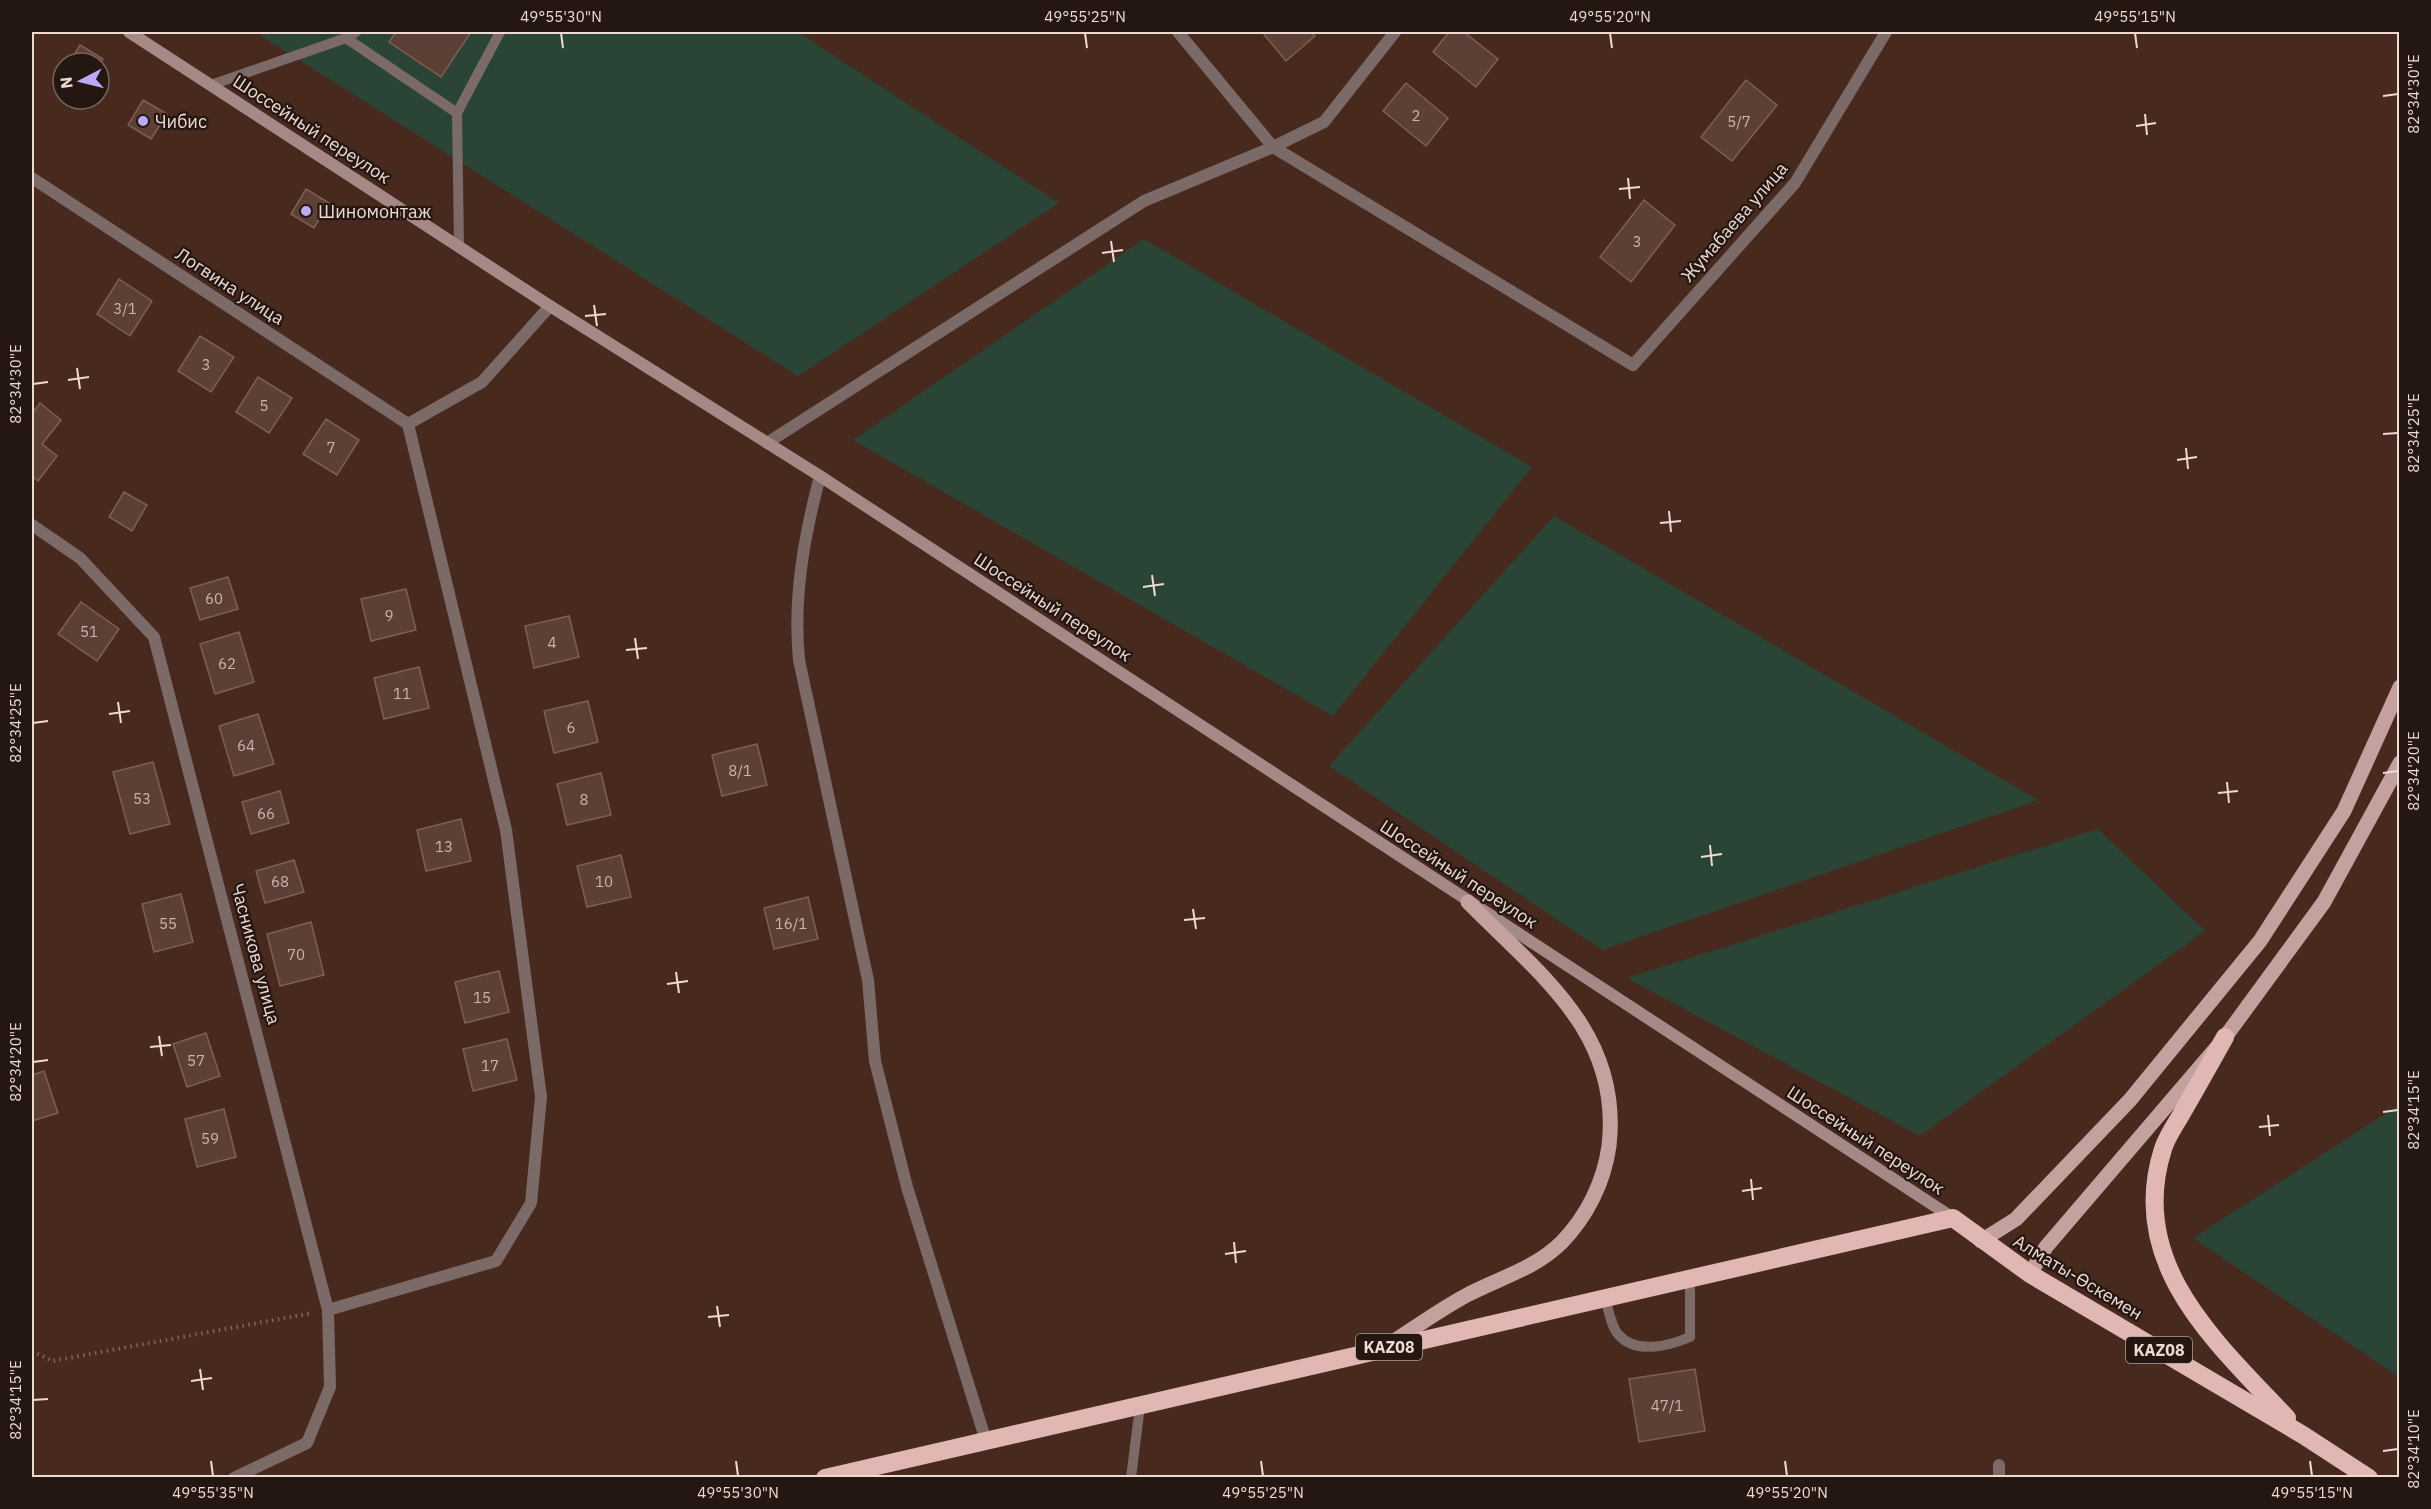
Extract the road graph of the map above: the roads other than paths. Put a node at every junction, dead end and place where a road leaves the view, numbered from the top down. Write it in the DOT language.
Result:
graph roads {
  1 [pos="129,32"];
  2 [pos="356,32"];
  3 [pos="500,32"];
  4 [pos="1178,32"];
  5 [pos="1395,32"];
  6 [pos="1886,32"];
  7 [pos="346,38"];
  8 [pos="211,85"];
  9 [pos="457,113"];
  10 [pos="1273,147"];
  11 [pos="32,178"];
  12 [pos="459,247"];
  13 [pos="550,306"];
  14 [pos="408,424"];
  15 [pos="767,443"];
  16 [pos="820,477"];
  17 [pos="32,525"];
  18 [pos="2400,687"];
  19 [pos="2400,763"];
  20 [pos="1468,902"];
  21 [pos="2225,1037"];
  22 [pos="1953,1218"];
  23 [pos="1982,1241"];
  24 [pos="2030,1274"];
  25 [pos="1690,1278"];
  26 [pos="1605,1297"];
  27 [pos="328,1310"];
  28 [pos="1384,1348"];
  29 [pos="1140,1406"];
  30 [pos="2303,1435"];
  31 [pos="986,1441"];
  32 [pos="829,1477"];
  33 [pos="234,1478"];
  34 [pos="1131,1478"];
  35 [pos="2369,1478"];
  1 -- 8 [label="main road, Шоссейный переулок"];
  2 -- 7 [label="lane"];
  3 -- 9 [label="lane"];
  4 -- 10 [label="street"];
  5 -- 10 [label="street"];
  6 -- 10 [label="street, Жумабаева улица"];
  7 -- 8 [label="lane"];
  7 -- 9 [label="lane"];
  8 -- 12 [label="main road, Шоссейный переулок"];
  9 -- 12 [label="lane"];
  10 -- 15 [label="street"];
  11 -- 14 [label="street, Логвина улица"];
  12 -- 13 [label="main road, Шоссейный переулок"];
  13 -- 14 [label="street"];
  13 -- 15 [label="main road, Шоссейный переулок"];
  14 -- 27 [label="street"];
  15 -- 16 [label="main road, Шоссейный переулок"];
  16 -- 20 [label="main road, Шоссейный переулок"];
  16 -- 31 [label="street"];
  17 -- 27 [label="street, Часникова улица"];
  18 -- 23 [label="main road"];
  19 -- 21 [label="main road"];
  20 -- 22 [label="main road, Шоссейный переулок"];
  20 -- 28 [label="main road"];
  21 -- 24 [label="main road"];
  21 -- 30 [label="highway"];
  22 -- 23 [label="highway, Алматы-Өскемен / KAZ08"];
  22 -- 25 [label="highway, KAZ08"];
  23 -- 24 [label="highway, Алматы-Өскемен / KAZ08"];
  24 -- 30 [label="highway, Алматы-Өскемен / KAZ08"];
  25 -- 26 [label="highway, KAZ08"];
  25 -- 26 [label="lane"];
  26 -- 28 [label="highway, KAZ08"];
  27 -- 33 [label="street, Часникова улица"];
  28 -- 29 [label="highway, KAZ08"];
  29 -- 31 [label="highway, KAZ08"];
  29 -- 34 [label="lane"];
  30 -- 35 [label="highway, Алматы-Өскемен / KAZ08"];
  31 -- 32 [label="highway, KAZ08"];
}
